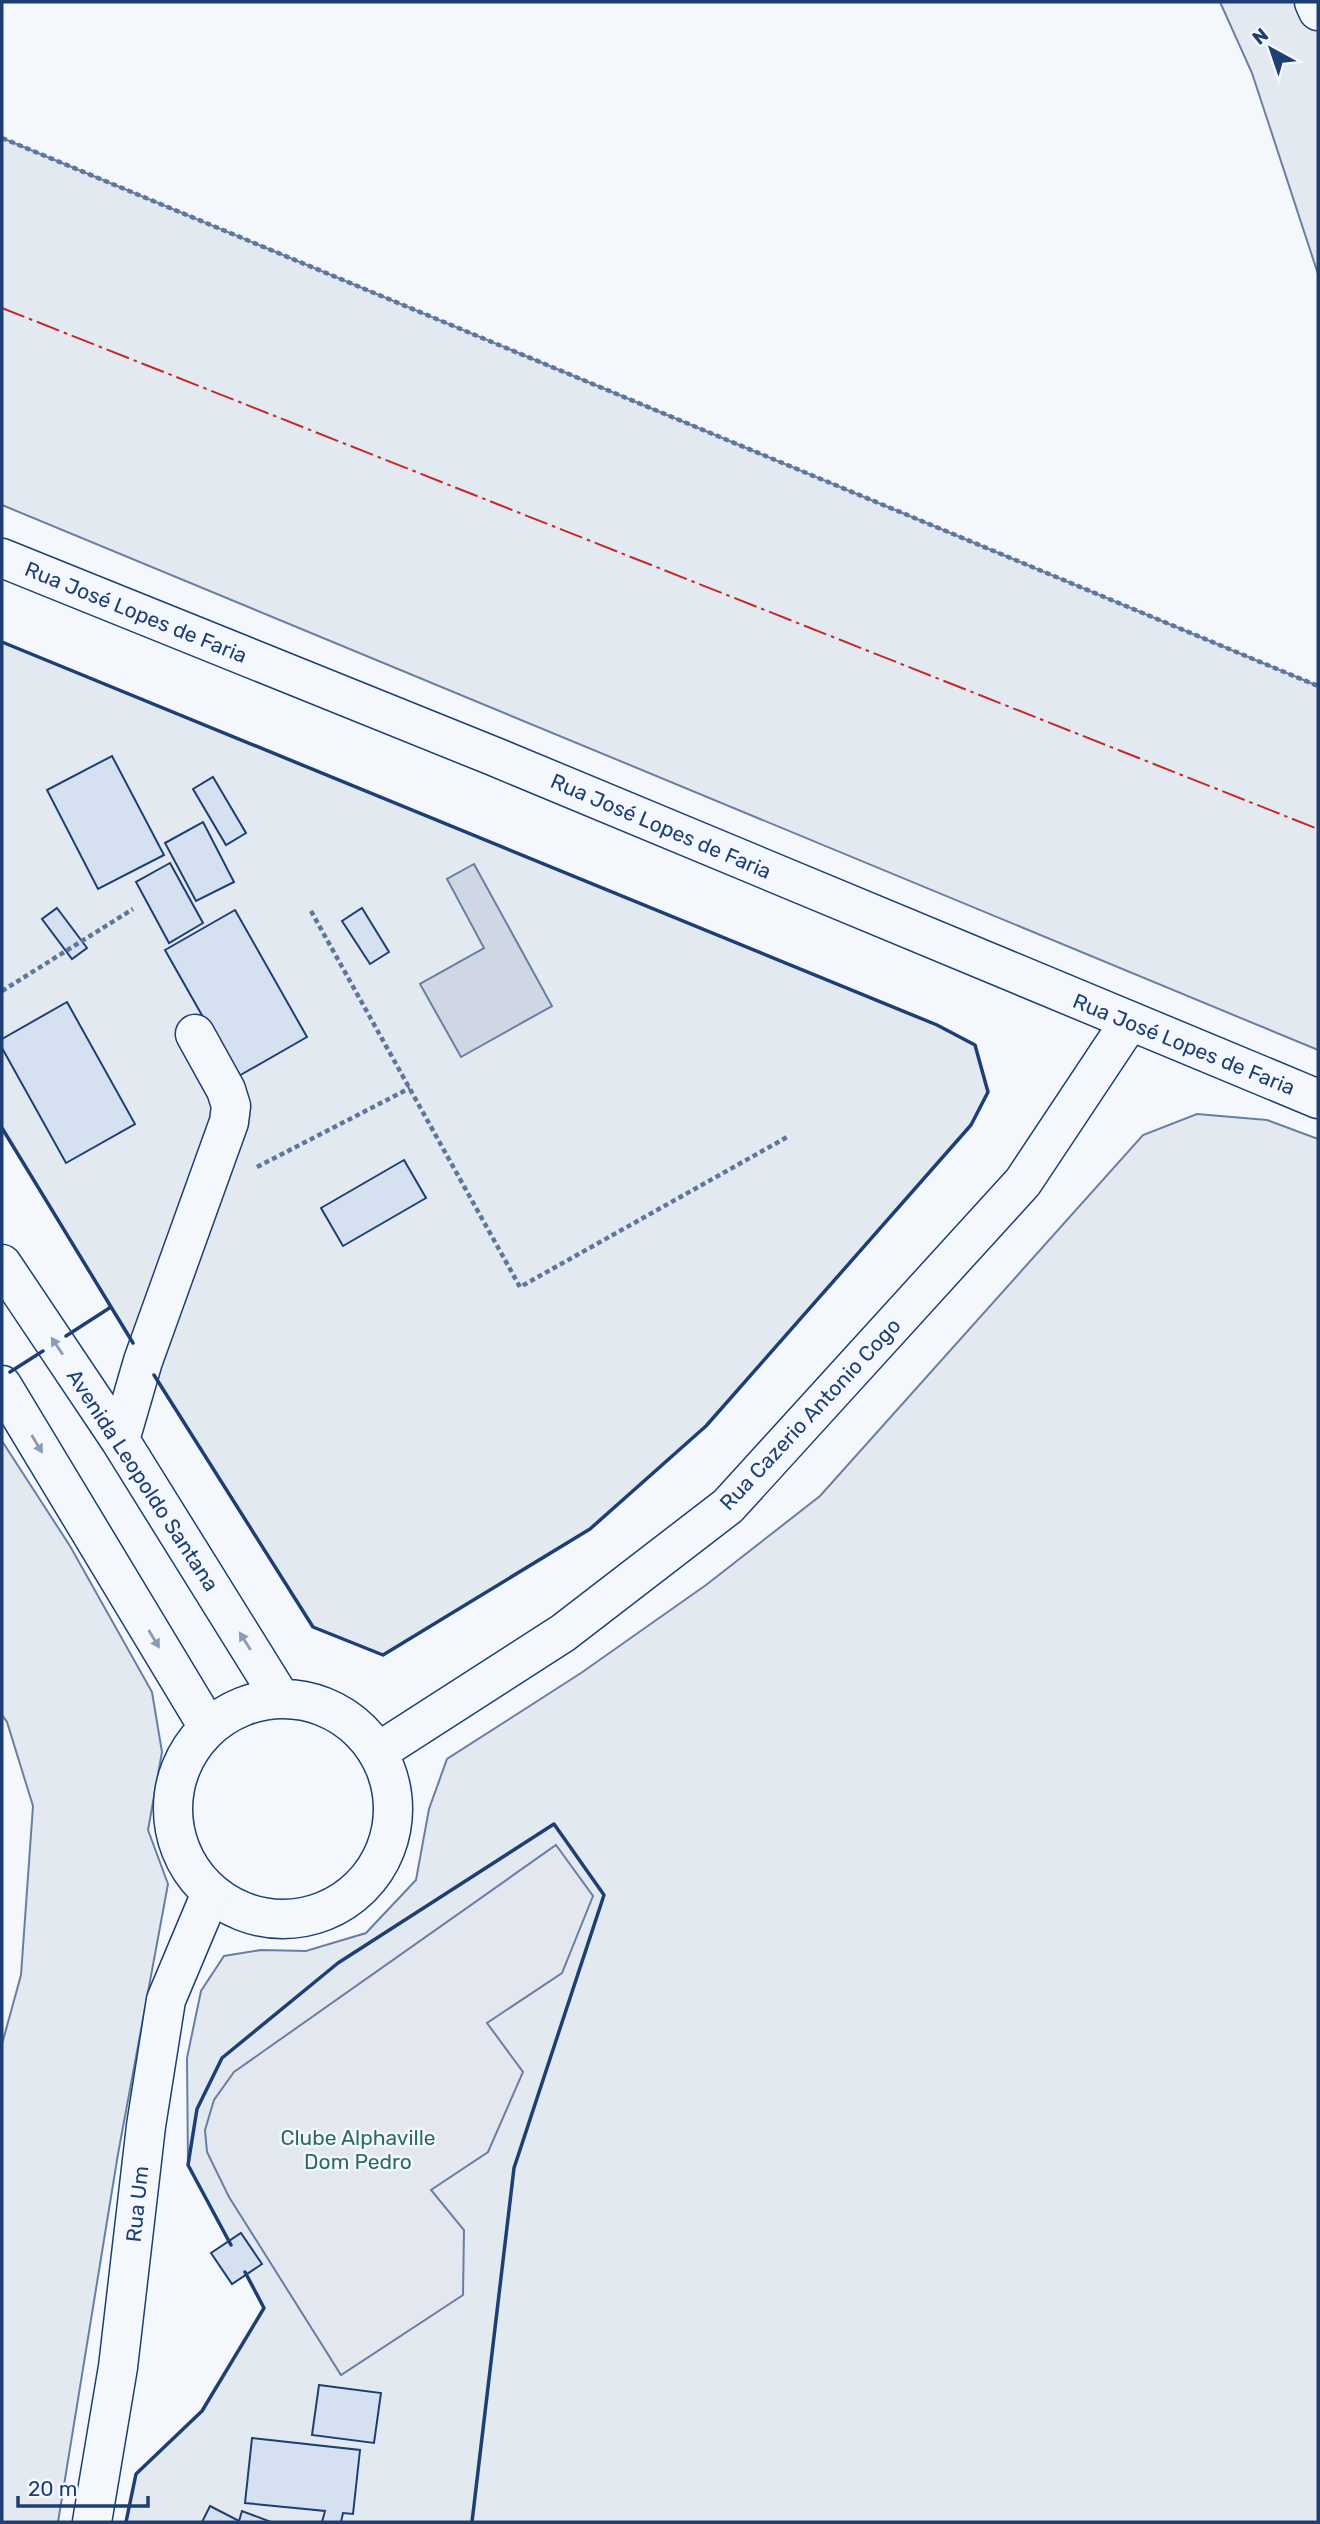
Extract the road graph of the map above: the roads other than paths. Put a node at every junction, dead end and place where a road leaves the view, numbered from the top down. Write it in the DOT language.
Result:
graph roads {
  1 [pos="1314,2"];
  2 [pos="1318,11"];
  3 [pos="2,558"];
  4 [pos="1130,1021"];
  5 [pos="195,1034"];
  6 [pos="1318,1099"];
  7 [pos="2,1264"];
  8 [pos="2,1385"];
  9 [pos="120,1440"];
  10 [pos="281,1699"];
  11 [pos="208,1727"];
  12 [pos="378,1752"];
  13 [pos="211,1893"];
  14 [pos="92,2522"];
  1 -- 2 [label="street"];
  3 -- 4 [label="street, Rua José Lopes de Faria"];
  4 -- 6 [label="street, Rua José Lopes de Faria"];
  4 -- 12 [label="street, Rua Cazerio Antonio Cogo"];
  5 -- 9 [label="street"];
  9 -- 7 [label="street, Avenida Leopoldo Santana, one-way"];
  8 -- 11 [label="street, one-way"];
  10 -- 9 [label="street, Avenida Leopoldo Santana, one-way"];
  10 -- 11 [label="street"];
  10 -- 12 [label="street"];
  11 -- 13 [label="street"];
  12 -- 13 [label="street"];
  13 -- 14 [label="street, Rua Um"];
}
